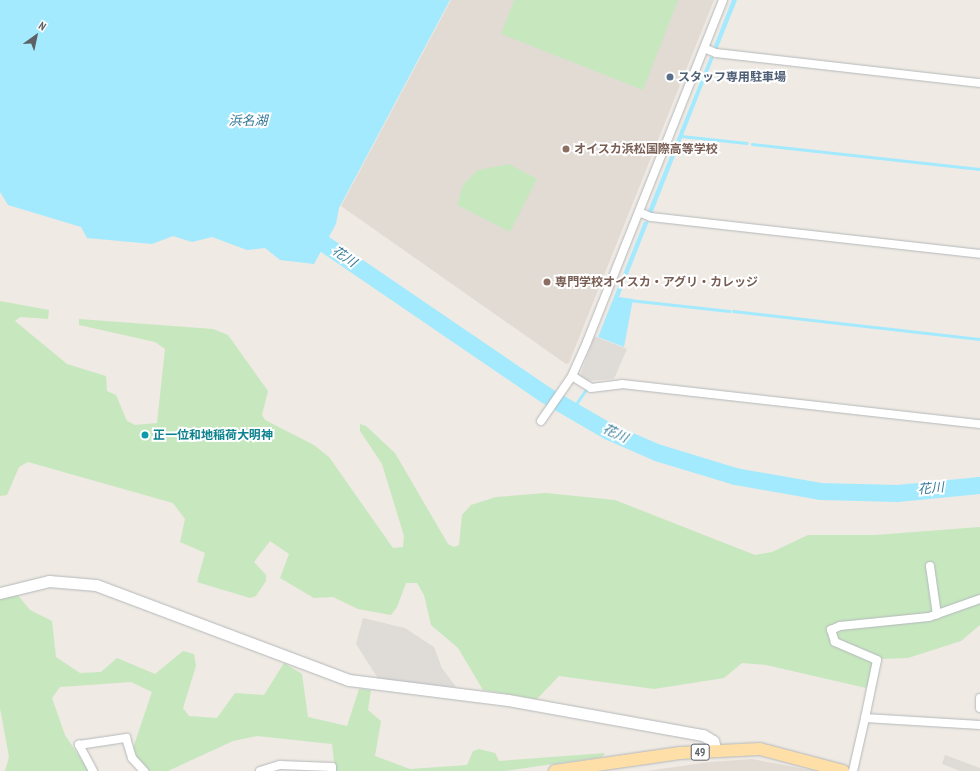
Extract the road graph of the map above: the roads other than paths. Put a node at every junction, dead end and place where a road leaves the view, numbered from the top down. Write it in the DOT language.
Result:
graph roads {
  1 [pos="723,0"];
  2 [pos="704,48"];
  3 [pos="980,83"];
  4 [pos="639,212"];
  5 [pos="980,254"];
  6 [pos="571,377"];
  7 [pos="540,421"];
  8 [pos="980,424"];
  9 [pos="930,566"];
  10 [pos="0,593"];
  11 [pos="980,599"];
  12 [pos="937,615"];
  13 [pos="980,698"];
  14 [pos="980,708"];
  15 [pos="865,718"];
  16 [pos="980,725"];
  17 [pos="716,751"];
  18 [pos="93,771"];
  19 [pos="144,771"];
  20 [pos="260,771"];
  21 [pos="332,771"];
  22 [pos="555,771"];
  23 [pos="843,771"];
  24 [pos="853,771"];
  1 -- 2 [label="street"];
  2 -- 3 [label="street"];
  2 -- 4 [label="street"];
  4 -- 5 [label="street"];
  4 -- 6 [label="street"];
  6 -- 7 [label="street"];
  6 -- 8 [label="street"];
  9 -- 12 [label="street"];
  10 -- 17 [label="street"];
  11 -- 12 [label="street"];
  12 -- 15 [label="street"];
  13 -- 14 [label="street"];
  15 -- 16 [label="street"];
  15 -- 24 [label="street"];
  17 -- 22 [label="main road, 49"];
  17 -- 23 [label="main road, 49"];
  18 -- 19 [label="street"];
  20 -- 21 [label="street"];
}
